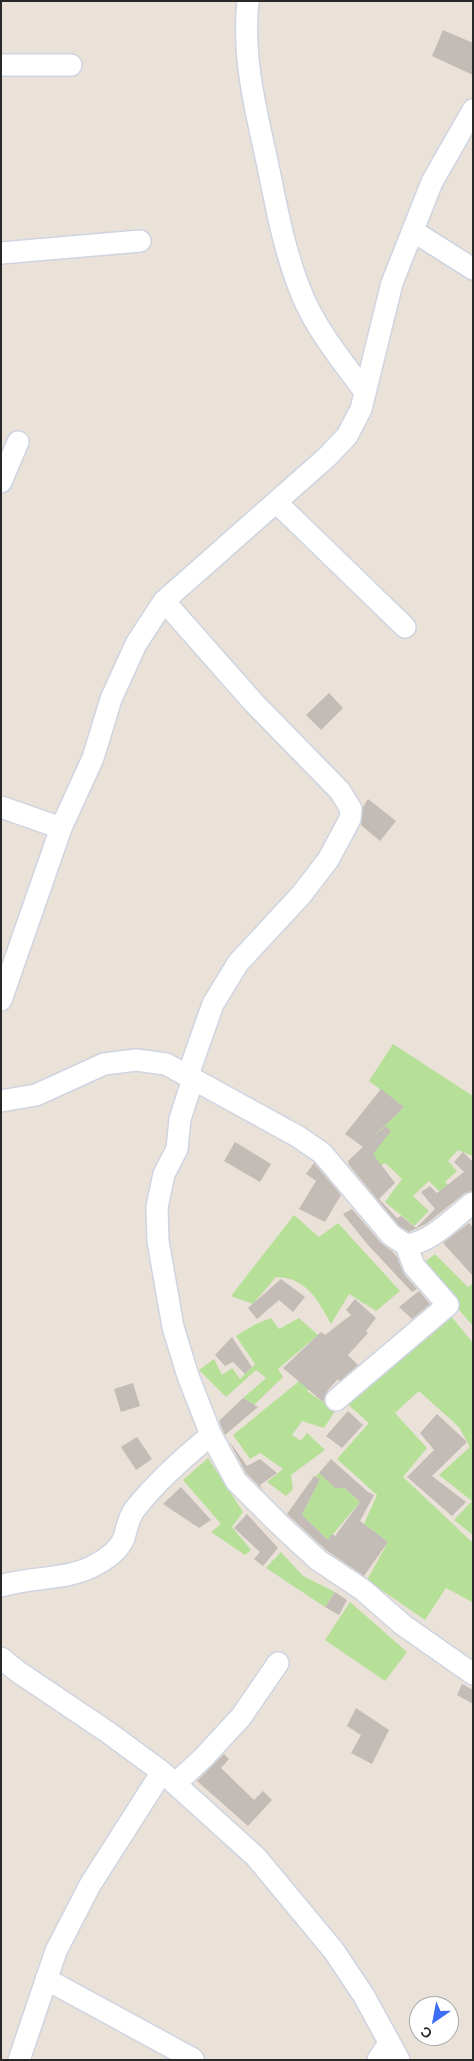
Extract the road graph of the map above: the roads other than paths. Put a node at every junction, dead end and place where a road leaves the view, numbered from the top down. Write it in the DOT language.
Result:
graph roads {
  1 [pos="248,1"];
  2 [pos="1,65"];
  3 [pos="71,65"];
  4 [pos="473,110"];
  5 [pos="413,231"];
  6 [pos="140,241"];
  7 [pos="1,253"];
  8 [pos="473,269"];
  9 [pos="365,392"];
  10 [pos="18,442"];
  11 [pos="1,482"];
  12 [pos="276,502"];
  13 [pos="164,601"];
  14 [pos="405,627"];
  15 [pos="1,807"];
  16 [pos="61,828"];
  17 [pos="1,1000"];
  18 [pos="190,1077"];
  19 [pos="1,1101"];
  20 [pos="473,1203"];
  21 [pos="406,1245"];
  22 [pos="336,1400"];
  23 [pos="211,1435"];
  24 [pos="1,1586"];
  25 [pos="1,1658"];
  26 [pos="278,1663"];
  27 [pos="473,1674"];
  28 [pos="169,1778"];
  29 [pos="46,1979"];
  30 [pos="389,2054"];
  31 [pos="192,2059"];
  32 [pos="19,2060"];
  1 -- 9 [label="street"];
  2 -- 3 [label="street"];
  4 -- 5 [label="street"];
  5 -- 8 [label="street"];
  5 -- 9 [label="street"];
  6 -- 7 [label="street"];
  9 -- 12 [label="street"];
  10 -- 11 [label="street"];
  12 -- 13 [label="street"];
  12 -- 14 [label="street"];
  13 -- 16 [label="street"];
  13 -- 18 [label="street"];
  15 -- 16 [label="street"];
  16 -- 17 [label="street"];
  18 -- 19 [label="street"];
  18 -- 21 [label="street"];
  18 -- 23 [label="street"];
  20 -- 21 [label="street"];
  21 -- 22 [label="street"];
  23 -- 24 [label="street"];
  23 -- 27 [label="street"];
  25 -- 28 [label="street"];
  26 -- 28 [label="street"];
  28 -- 29 [label="street"];
  28 -- 30 [label="street"];
  29 -- 31 [label="street"];
  29 -- 32 [label="street"];
}
